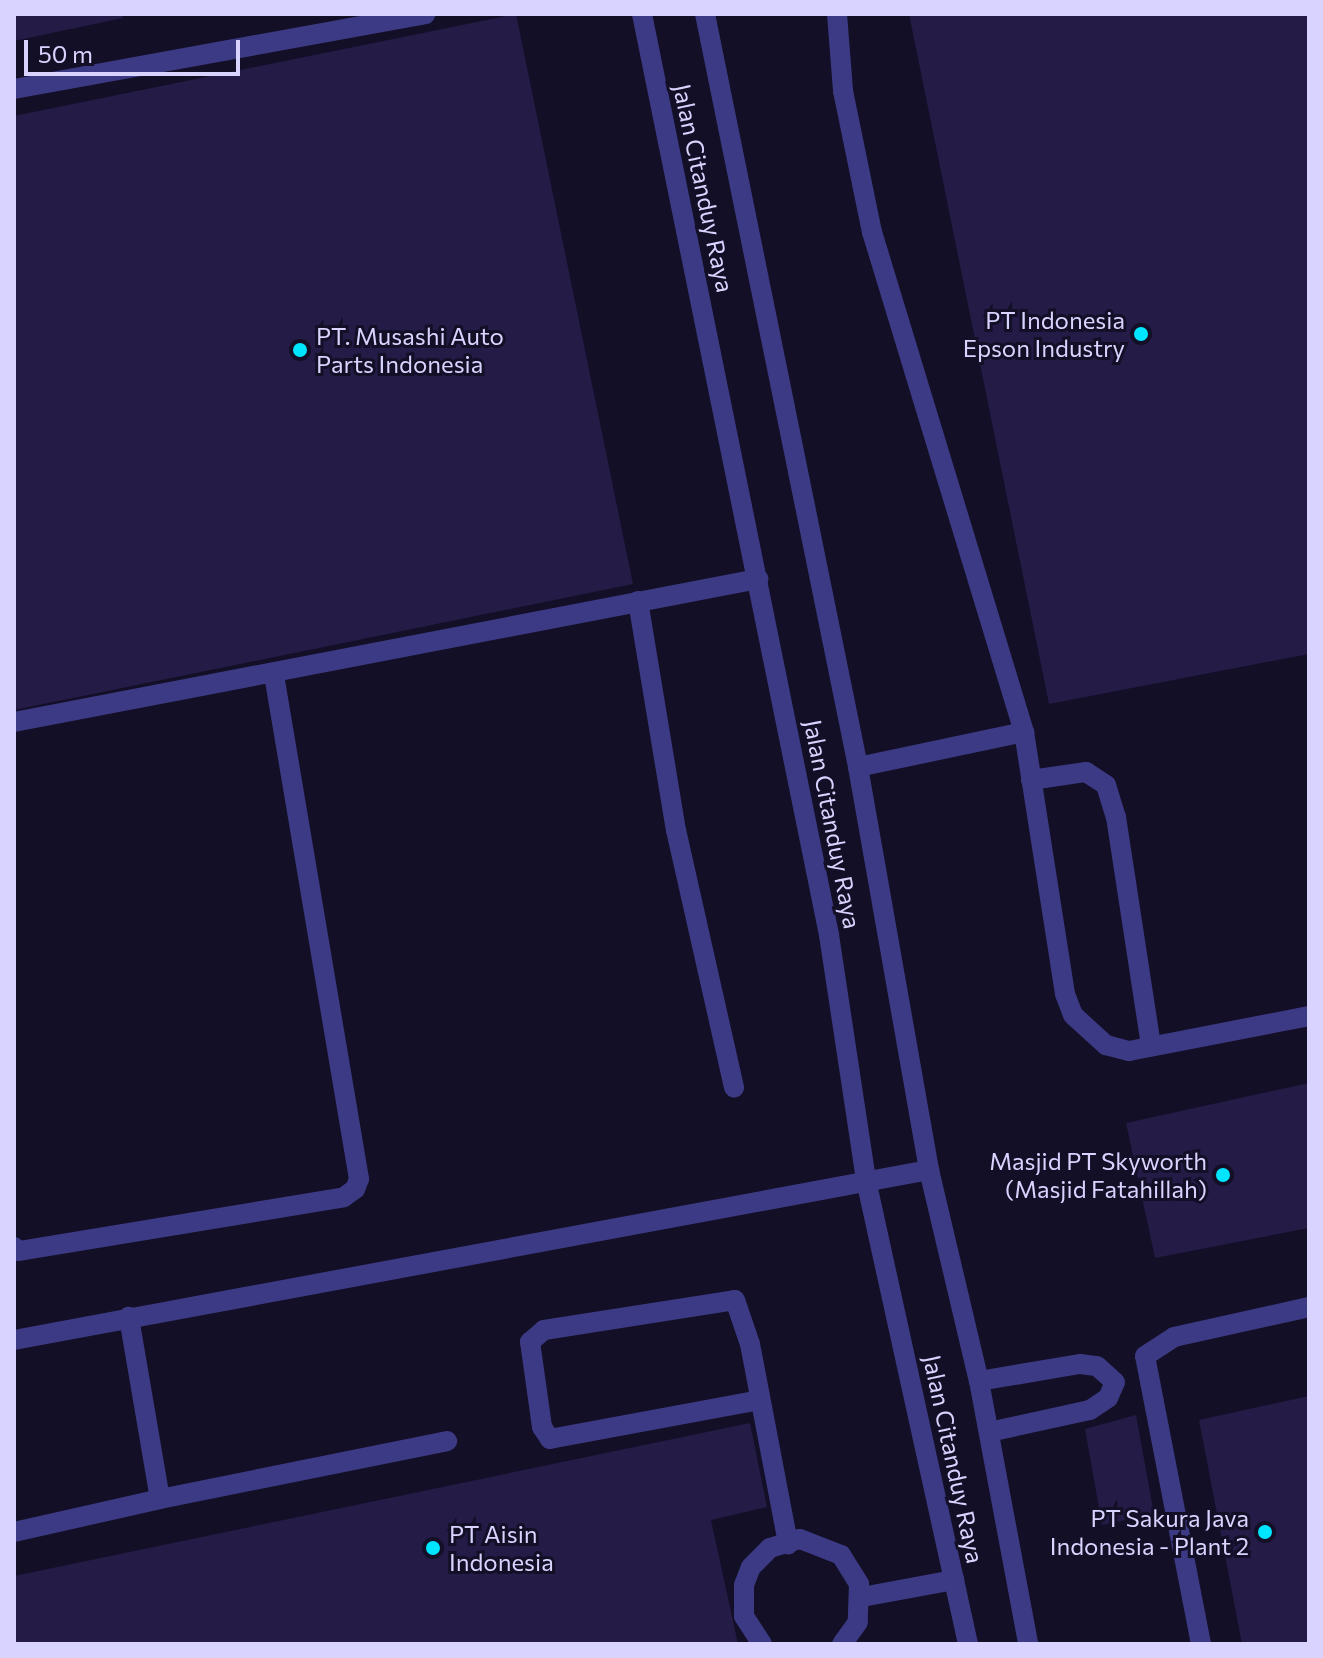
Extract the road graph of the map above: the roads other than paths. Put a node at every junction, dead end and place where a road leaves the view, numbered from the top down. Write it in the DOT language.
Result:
graph roads {
  1 [pos="425,14"];
  2 [pos="642,14"];
  3 [pos="705,14"];
  4 [pos="837,14"];
  5 [pos="14,89"];
  6 [pos="758,579"];
  7 [pos="638,601"];
  8 [pos="274,675"];
  9 [pos="14,722"];
  10 [pos="1024,732"];
  11 [pos="858,767"];
  12 [pos="1031,780"];
  13 [pos="1309,1016"];
  14 [pos="1151,1046"];
  15 [pos="734,1088"];
  16 [pos="929,1170"];
  17 [pos="866,1180"];
  18 [pos="14,1247"];
  19 [pos="1309,1307"];
  20 [pos="129,1317"];
  21 [pos="14,1340"];
  22 [pos="1147,1374"];
  23 [pos="979,1381"];
  24 [pos="1115,1382"];
  25 [pos="760,1400"];
  26 [pos="989,1432"];
  27 [pos="447,1441"];
  28 [pos="160,1499"];
  29 [pos="14,1532"];
  30 [pos="788,1544"];
  31 [pos="954,1580"];
  32 [pos="862,1597"];
  33 [pos="762,1644"];
  34 [pos="842,1644"];
  35 [pos="968,1644"];
  36 [pos="1028,1644"];
  37 [pos="1201,1644"];
  1 -- 5 [label="street"];
  2 -- 6 [label="street, Jalan Citanduy Raya"];
  3 -- 11 [label="street, Jalan Citanduy Raya"];
  4 -- 10 [label="street"];
  6 -- 7 [label="street"];
  6 -- 17 [label="street, Jalan Citanduy Raya"];
  7 -- 8 [label="street"];
  7 -- 15 [label="street"];
  8 -- 9 [label="street"];
  8 -- 18 [label="street"];
  10 -- 11 [label="street"];
  10 -- 12 [label="street"];
  11 -- 16 [label="street, Jalan Citanduy Raya"];
  12 -- 14 [label="street"];
  12 -- 14 [label="street"];
  13 -- 14 [label="street"];
  16 -- 17 [label="street"];
  16 -- 23 [label="street, Jalan Citanduy Raya"];
  17 -- 20 [label="street"];
  17 -- 31 [label="street, Jalan Citanduy Raya"];
  19 -- 22 [label="street"];
  20 -- 21 [label="street"];
  20 -- 28 [label="street"];
  22 -- 24 [label="street"];
  22 -- 37 [label="street"];
  23 -- 24 [label="street"];
  23 -- 26 [label="street, Jalan Citanduy Raya"];
  24 -- 26 [label="street"];
  25 -- 25 [label="street"];
  25 -- 30 [label="street"];
  26 -- 36 [label="street, Jalan Citanduy Raya"];
  27 -- 28 [label="street"];
  28 -- 29 [label="street"];
  30 -- 32 [label="street"];
  30 -- 33 [label="street"];
  31 -- 32 [label="street"];
  31 -- 35 [label="street, Jalan Citanduy Raya"];
  32 -- 34 [label="street"];
}
